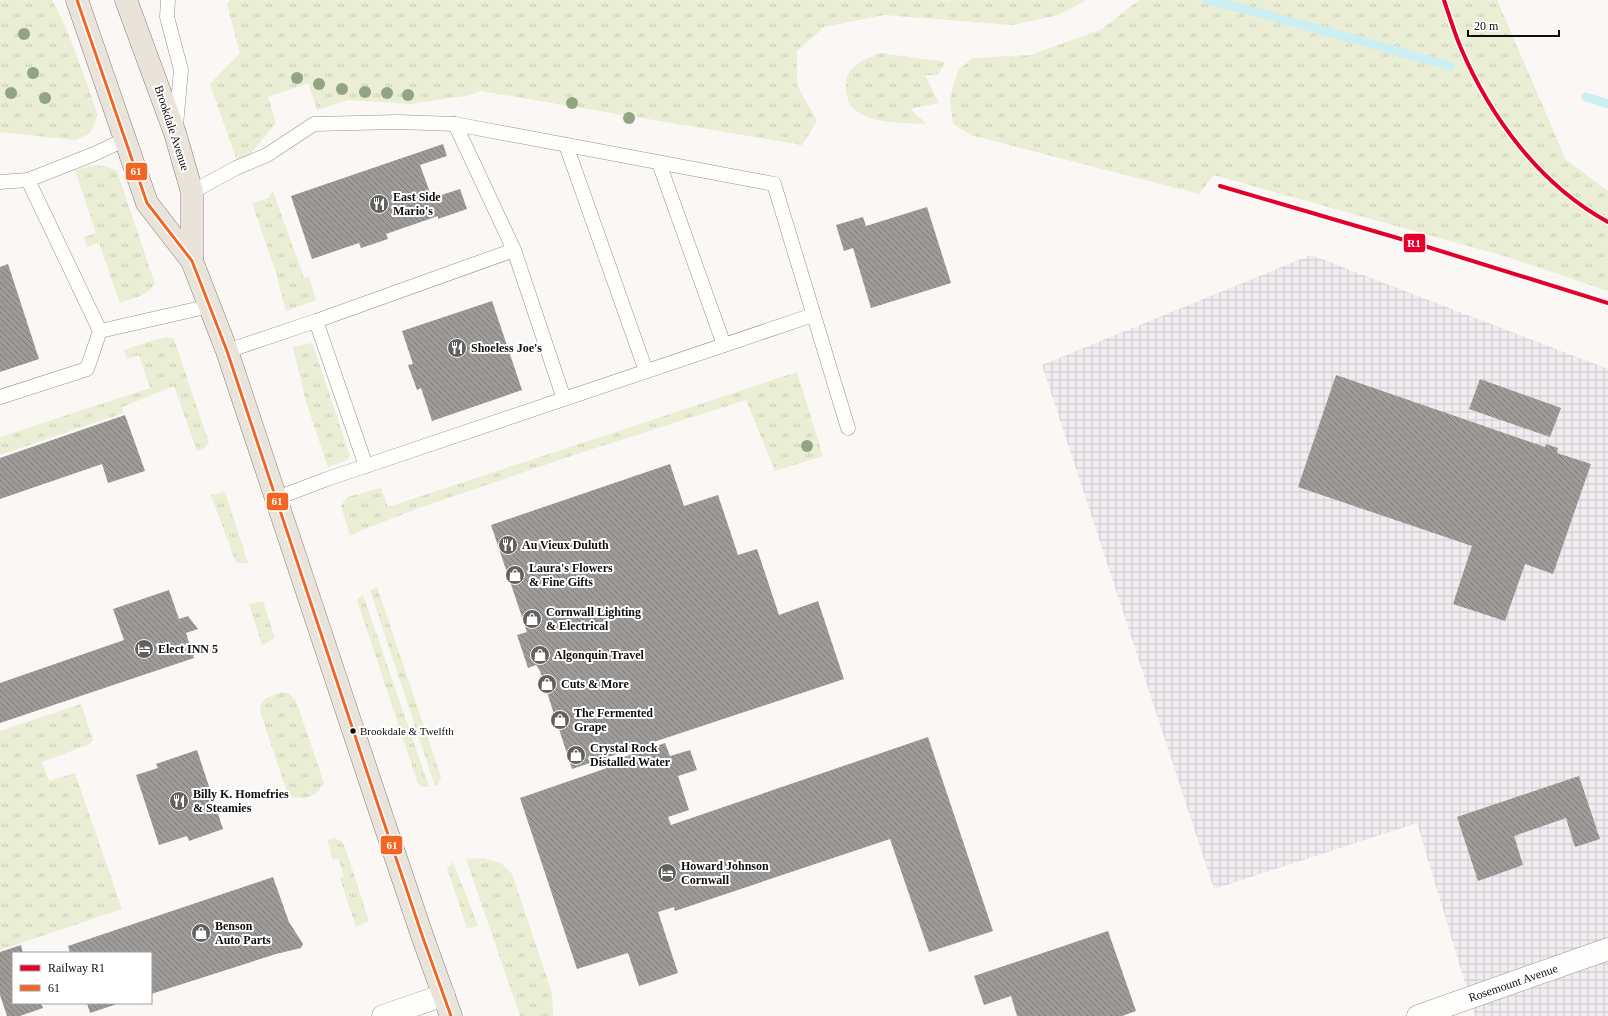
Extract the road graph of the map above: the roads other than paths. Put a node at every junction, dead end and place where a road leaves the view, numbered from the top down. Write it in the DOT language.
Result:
graph roads {
  1 [pos="77,0"];
  2 [pos="126,0"];
  3 [pos="168,0"];
  4 [pos="455,124"];
  5 [pos="175,133"];
  6 [pos="126,139"];
  7 [pos="566,145"];
  8 [pos="658,163"];
  9 [pos="28,180"];
  10 [pos="0,182"];
  11 [pos="192,192"];
  12 [pos="514,250"];
  13 [pos="192,261"];
  14 [pos="210,306"];
  15 [pos="814,315"];
  16 [pos="316,321"];
  17 [pos="100,331"];
  18 [pos="724,345"];
  19 [pos="227,351"];
  20 [pos="646,371"];
  21 [pos="0,397"];
  22 [pos="564,399"];
  23 [pos="848,428"];
  24 [pos="366,466"];
  25 [pos="277,498"];
  26 [pos="1608,949"];
  27 [pos="444,995"];
  28 [pos="383,1016"];
  29 [pos="451,1016"];
  30 [pos="1418,1016"];
  1 -- 6 [label="main road, Brookdale Avenue"];
  2 -- 5 [label="main road, Brookdale Avenue"];
  3 -- 5 [label="lane"];
  4 -- 7 [label="lane"];
  4 -- 11 [label="lane"];
  4 -- 12 [label="lane"];
  5 -- 11 [label="main road, Brookdale Avenue"];
  6 -- 9 [label="lane"];
  6 -- 13 [label="main road, Brookdale Avenue"];
  7 -- 8 [label="lane"];
  7 -- 20 [label="lane"];
  8 -- 15 [label="lane"];
  8 -- 18 [label="lane"];
  9 -- 10 [label="lane"];
  9 -- 17 [label="lane"];
  11 -- 13 [label="main road, Brookdale Avenue"];
  12 -- 16 [label="lane"];
  12 -- 22 [label="lane"];
  13 -- 14 [label="main road, Brookdale Avenue"];
  14 -- 17 [label="lane"];
  14 -- 19 [label="main road, Brookdale Avenue"];
  15 -- 18 [label="lane"];
  15 -- 23 [label="lane"];
  16 -- 19 [label="lane"];
  16 -- 24 [label="lane"];
  17 -- 21 [label="lane"];
  18 -- 20 [label="lane"];
  19 -- 25 [label="main road, Brookdale Avenue"];
  20 -- 22 [label="lane"];
  22 -- 24 [label="lane"];
  24 -- 25 [label="lane"];
  25 -- 27 [label="main road, Brookdale Avenue"];
  26 -- 30 [label="street, Rosemount Avenue"];
  27 -- 28 [label="street"];
  27 -- 29 [label="main road, Brookdale Avenue"];
}
